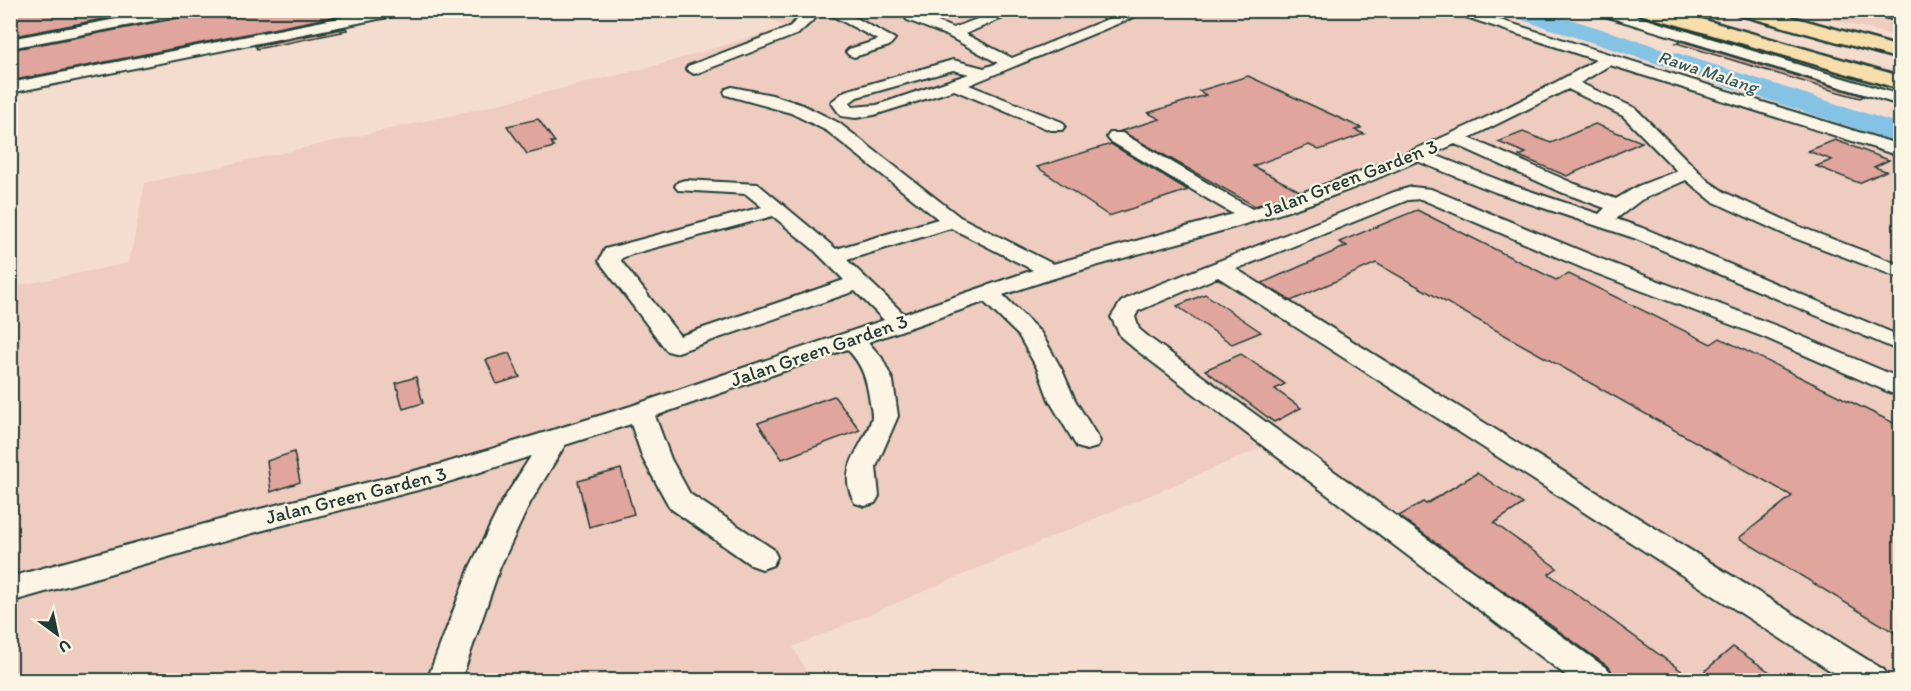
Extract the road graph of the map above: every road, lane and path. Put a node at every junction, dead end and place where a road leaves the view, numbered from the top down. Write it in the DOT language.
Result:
graph roads {
  1 [pos="189,10"];
  2 [pos="403,10"];
  3 [pos="817,10"];
  4 [pos="829,10"];
  5 [pos="915,10"];
  6 [pos="1016,10"];
  7 [pos="1144,10"];
  8 [pos="1452,10"];
  9 [pos="1600,10"];
  10 [pos="1647,10"];
  11 [pos="1673,10"];
  12 [pos="1705,10"];
  13 [pos="1744,10"];
  14 [pos="1790,10"];
  15 [pos="1871,10"];
  16 [pos="361,14"];
  17 [pos="1900,17"];
  18 [pos="953,33"];
  19 [pos="1900,39"];
  20 [pos="10,44"];
  21 [pos="854,52"];
  22 [pos="1900,53"];
  23 [pos="1609,59"];
  24 [pos="1900,62"];
  25 [pos="1010,63"];
  26 [pos="694,69"];
  27 [pos="985,73"];
  28 [pos="1900,74"];
  29 [pos="1568,83"];
  30 [pos="1900,83"];
  31 [pos="955,85"];
  32 [pos="10,88"];
  33 [pos="732,92"];
  34 [pos="1900,100"];
  35 [pos="1056,126"];
  36 [pos="1116,137"];
  37 [pos="1455,138"];
  38 [pos="1900,151"];
  39 [pos="1416,154"];
  40 [pos="1689,173"];
  41 [pos="685,186"];
  42 [pos="1326,192"];
  43 [pos="776,210"];
  44 [pos="1362,213"];
  45 [pos="1610,214"];
  46 [pos="1250,216"];
  47 [pos="953,221"];
  48 [pos="833,257"];
  49 [pos="1220,268"];
  50 [pos="1051,271"];
  51 [pos="1900,272"];
  52 [pos="860,282"];
  53 [pos="988,293"];
  54 [pos="899,322"];
  55 [pos="851,339"];
  56 [pos="1900,344"];
  57 [pos="1900,387"];
  58 [pos="640,412"];
  59 [pos="555,439"];
  60 [pos="1087,441"];
  61 [pos="865,496"];
  62 [pos="762,557"];
  63 [pos="10,590"];
  64 [pos="444,681"];
  65 [pos="1597,681"];
  66 [pos="1872,681"];
  1 -- 20 [label="street"];
  2 -- 16 [label="street"];
  3 -- 26 [label="street"];
  4 -- 21 [label="street"];
  5 -- 18 [label="street"];
  6 -- 18 [label="street"];
  7 -- 25 [label="street"];
  8 -- 23 [label="street"];
  9 -- 34 [label="street"];
  10 -- 30 [label="highway"];
  11 -- 28 [label="highway"];
  12 -- 24 [label="highway"];
  13 -- 22 [label="highway"];
  14 -- 19 [label="highway"];
  15 -- 17 [label="street"];
  16 -- 32 [label="street"];
  18 -- 25 [label="street"];
  23 -- 29 [label="street, Jalan Green Garden 3"];
  23 -- 38 [label="street"];
  25 -- 27 [label="street"];
  27 -- 31 [label="street"];
  27 -- 31 [label="street"];
  29 -- 37 [label="street, Jalan Green Garden 3"];
  29 -- 40 [label="street"];
  31 -- 35 [label="street"];
  33 -- 47 [label="street"];
  36 -- 46 [label="street"];
  37 -- 39 [label="street, Jalan Green Garden 3"];
  37 -- 45 [label="street"];
  39 -- 42 [label="street, Jalan Green Garden 3"];
  39 -- 45 [label="street"];
  40 -- 45 [label="street"];
  40 -- 51 [label="street"];
  41 -- 43 [label="street"];
  42 -- 44 [label="street"];
  42 -- 46 [label="street, Jalan Green Garden 3"];
  43 -- 48 [label="street"];
  43 -- 52 [label="street"];
  44 -- 49 [label="street"];
  44 -- 57 [label="street"];
  45 -- 56 [label="street"];
  46 -- 50 [label="street, Jalan Green Garden 3"];
  47 -- 48 [label="street"];
  47 -- 50 [label="street"];
  48 -- 52 [label="street"];
  49 -- 65 [label="street"];
  49 -- 66 [label="street"];
  50 -- 53 [label="street, Jalan Green Garden 3"];
  52 -- 54 [label="street"];
  53 -- 54 [label="street, Jalan Green Garden 3"];
  53 -- 60 [label="street"];
  54 -- 55 [label="street, Jalan Green Garden 3"];
  55 -- 58 [label="street, Jalan Green Garden 3"];
  55 -- 61 [label="street"];
  58 -- 59 [label="street, Jalan Green Garden 3"];
  58 -- 62 [label="street"];
  59 -- 63 [label="street, Jalan Green Garden 3"];
  59 -- 64 [label="street"];
}
